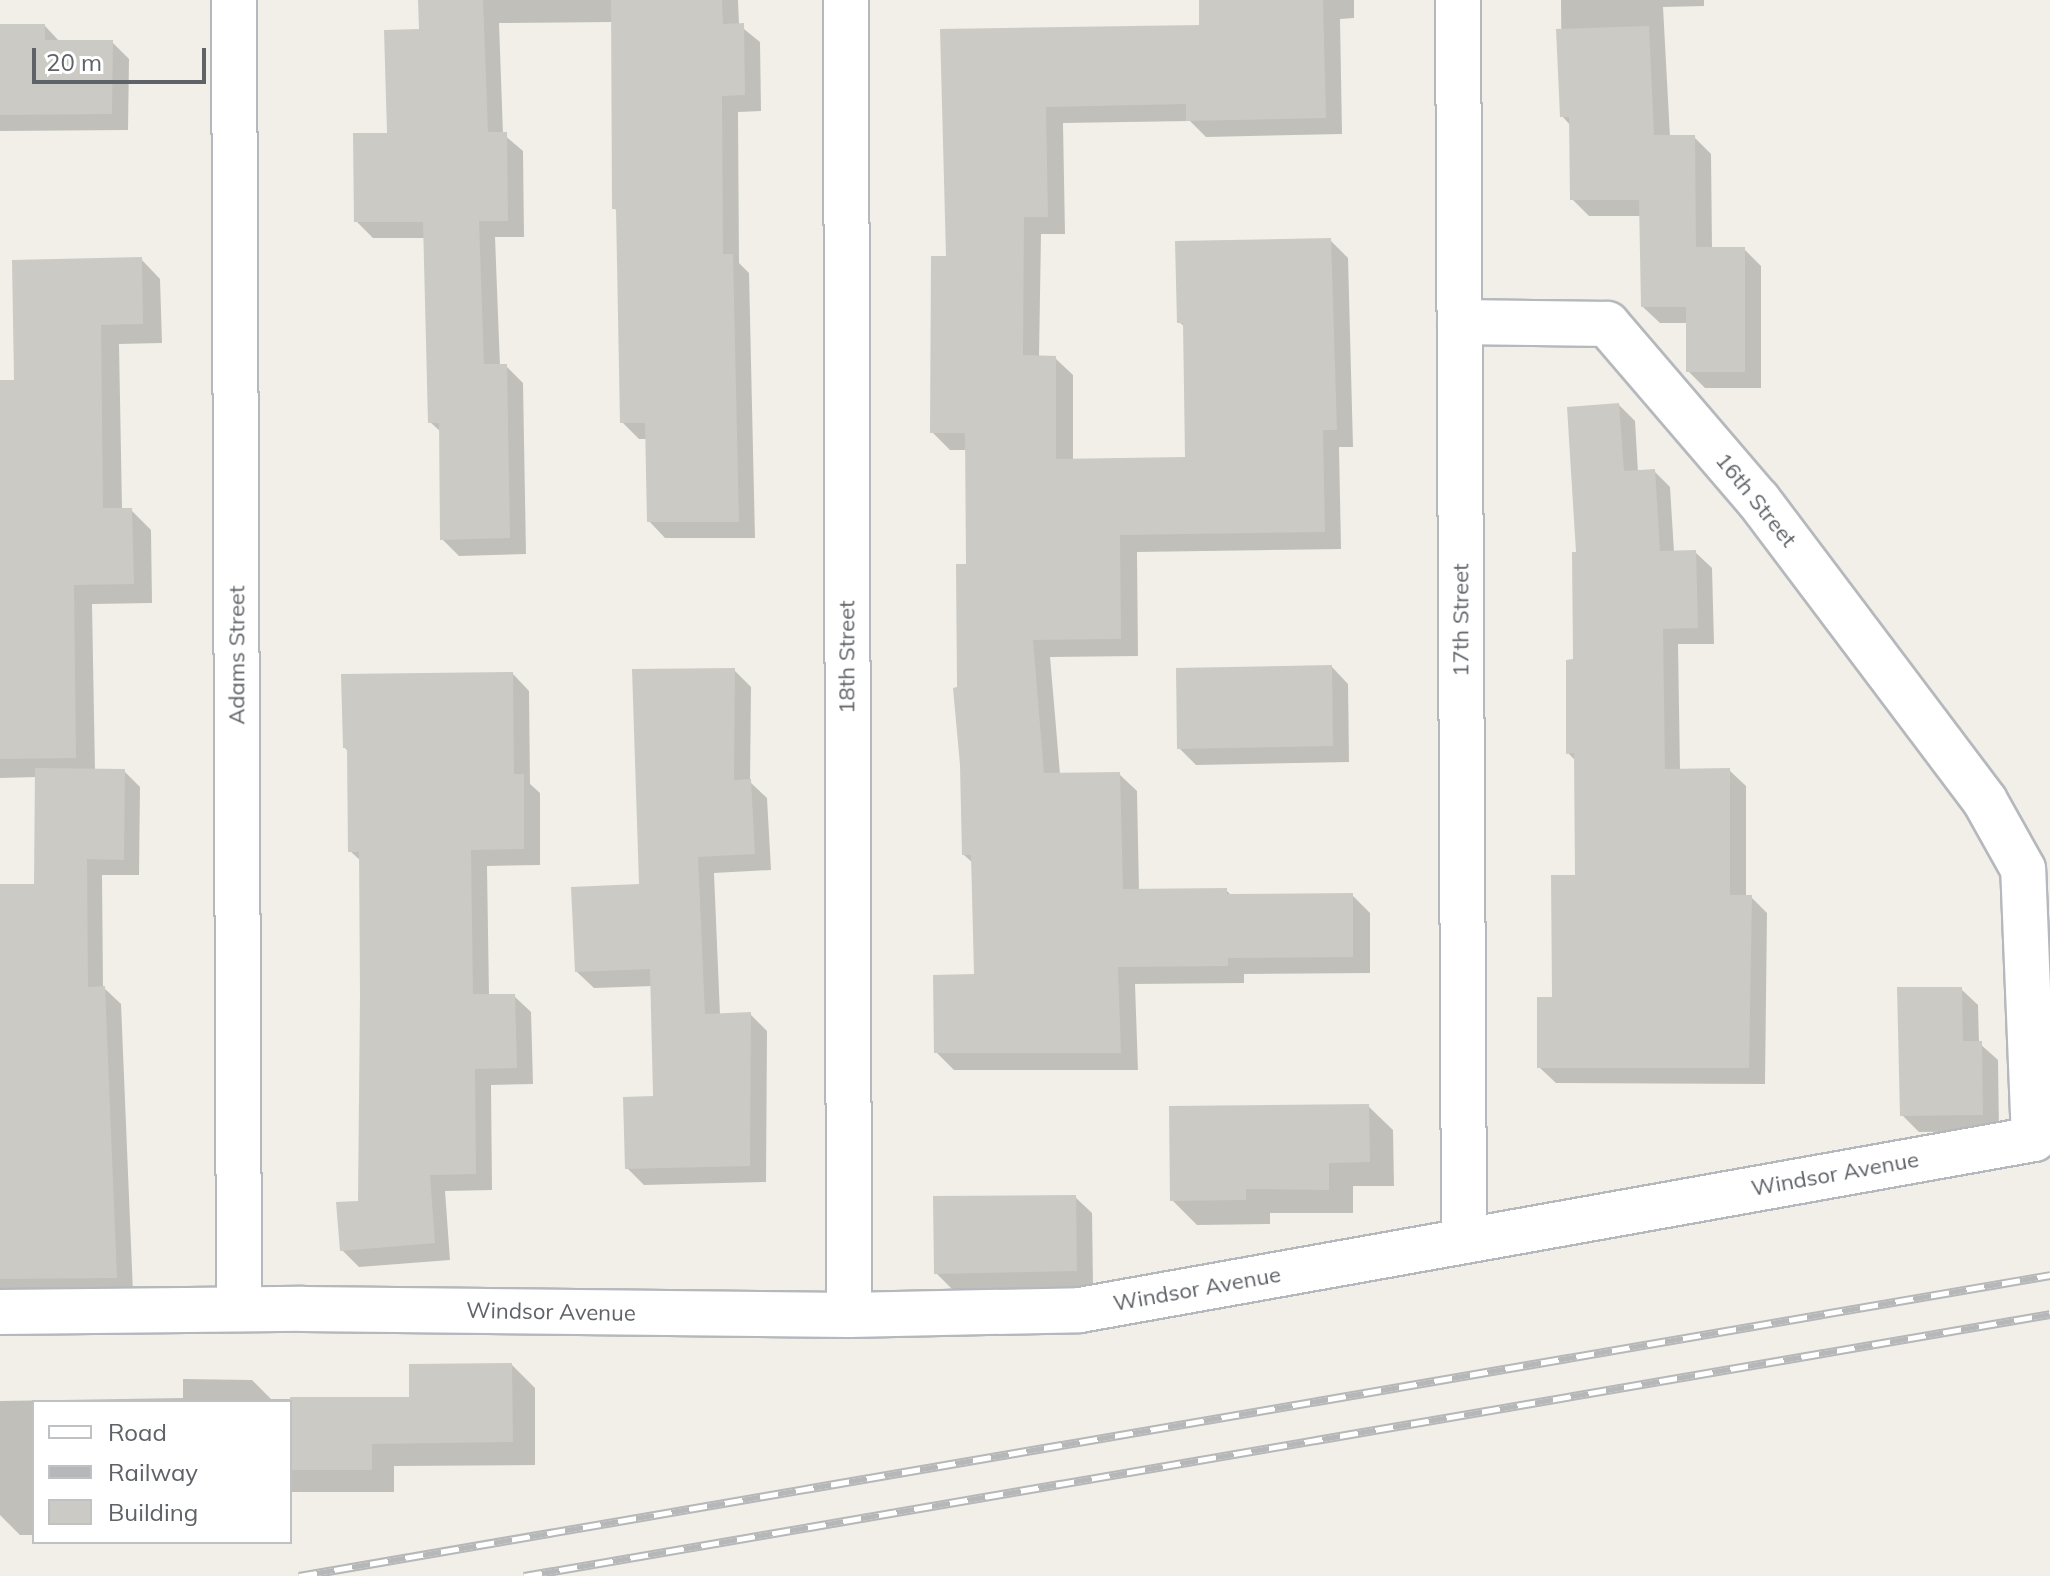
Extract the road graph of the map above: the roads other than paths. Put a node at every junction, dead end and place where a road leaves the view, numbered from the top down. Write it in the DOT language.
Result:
graph roads {
  1 [pos="234,0"];
  2 [pos="846,0"];
  3 [pos="1458,0"];
  4 [pos="1460,322"];
  5 [pos="1985,801"];
  6 [pos="1464,1240"];
  7 [pos="239,1309"];
  8 [pos="0,1312"];
  9 [pos="849,1315"];
  1 -- 7 [label="street, Adams Street"];
  2 -- 9 [label="street, 18th Street"];
  3 -- 4 [label="street, 17th Street"];
  4 -- 5 [label="street, 16th Street"];
  4 -- 6 [label="street, 17th Street"];
  5 -- 6 [label="street, Windsor Avenue"];
  6 -- 9 [label="street, Windsor Avenue"];
  7 -- 8 [label="street, Windsor Avenue"];
  7 -- 9 [label="street, Windsor Avenue"];
}
